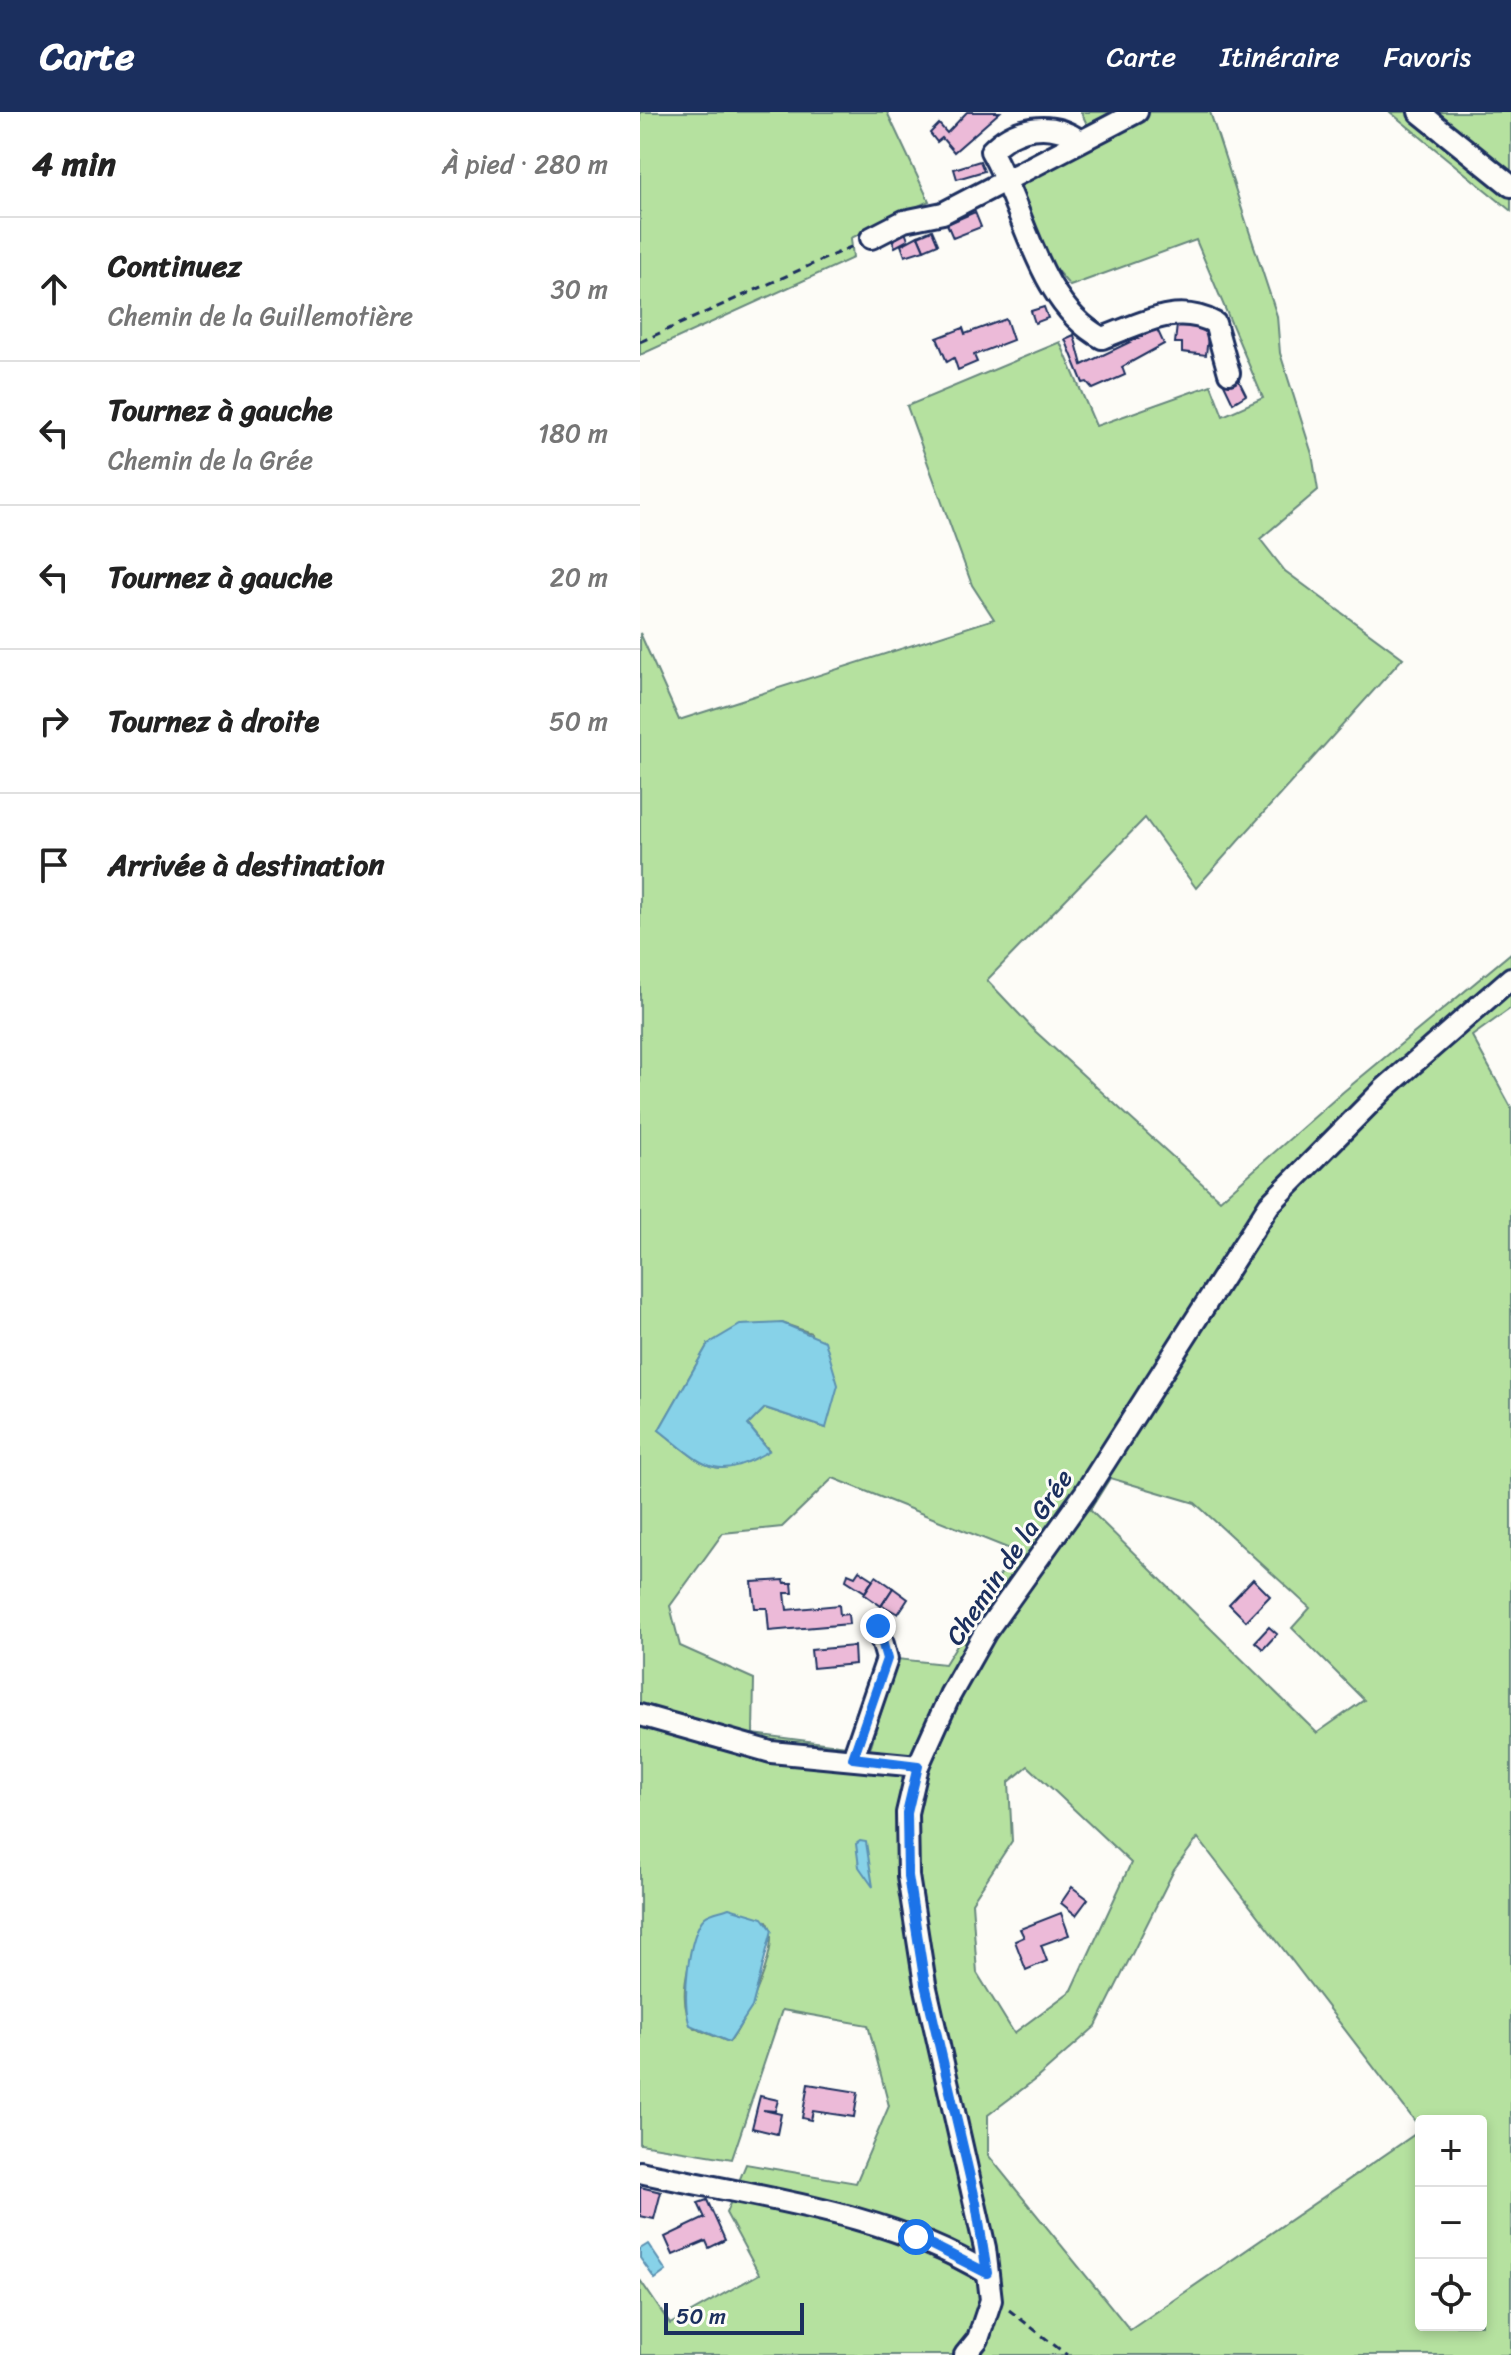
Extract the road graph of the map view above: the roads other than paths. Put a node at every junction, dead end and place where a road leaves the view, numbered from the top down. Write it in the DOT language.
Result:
graph roads {
  1 [pos="1137,112"];
  2 [pos="1419,112"];
  3 [pos="1079,140"];
  4 [pos="1006,178"];
  5 [pos="1511,186"];
  6 [pos="871,238"];
  7 [pos="1229,373"];
  8 [pos="1511,978"];
  9 [pos="878,1626"];
  10 [pos="640,1715"];
  11 [pos="853,1758"];
  12 [pos="918,1766"];
  13 [pos="640,2172"];
  14 [pos="987,2273"];
  15 [pos="965,2355"];
  1 -- 3 [label="street"];
  2 -- 5 [label="street"];
  3 -- 4 [label="street"];
  3 -- 4 [label="street"];
  4 -- 6 [label="street"];
  4 -- 7 [label="street"];
  8 -- 12 [label="street, Chemin de la Grée"];
  9 -- 11 [label="street"];
  10 -- 11 [label="street"];
  11 -- 12 [label="street"];
  12 -- 14 [label="street, Chemin de la Grée"];
  13 -- 14 [label="street"];
  14 -- 15 [label="street, Chemin de la Grée"];
}
